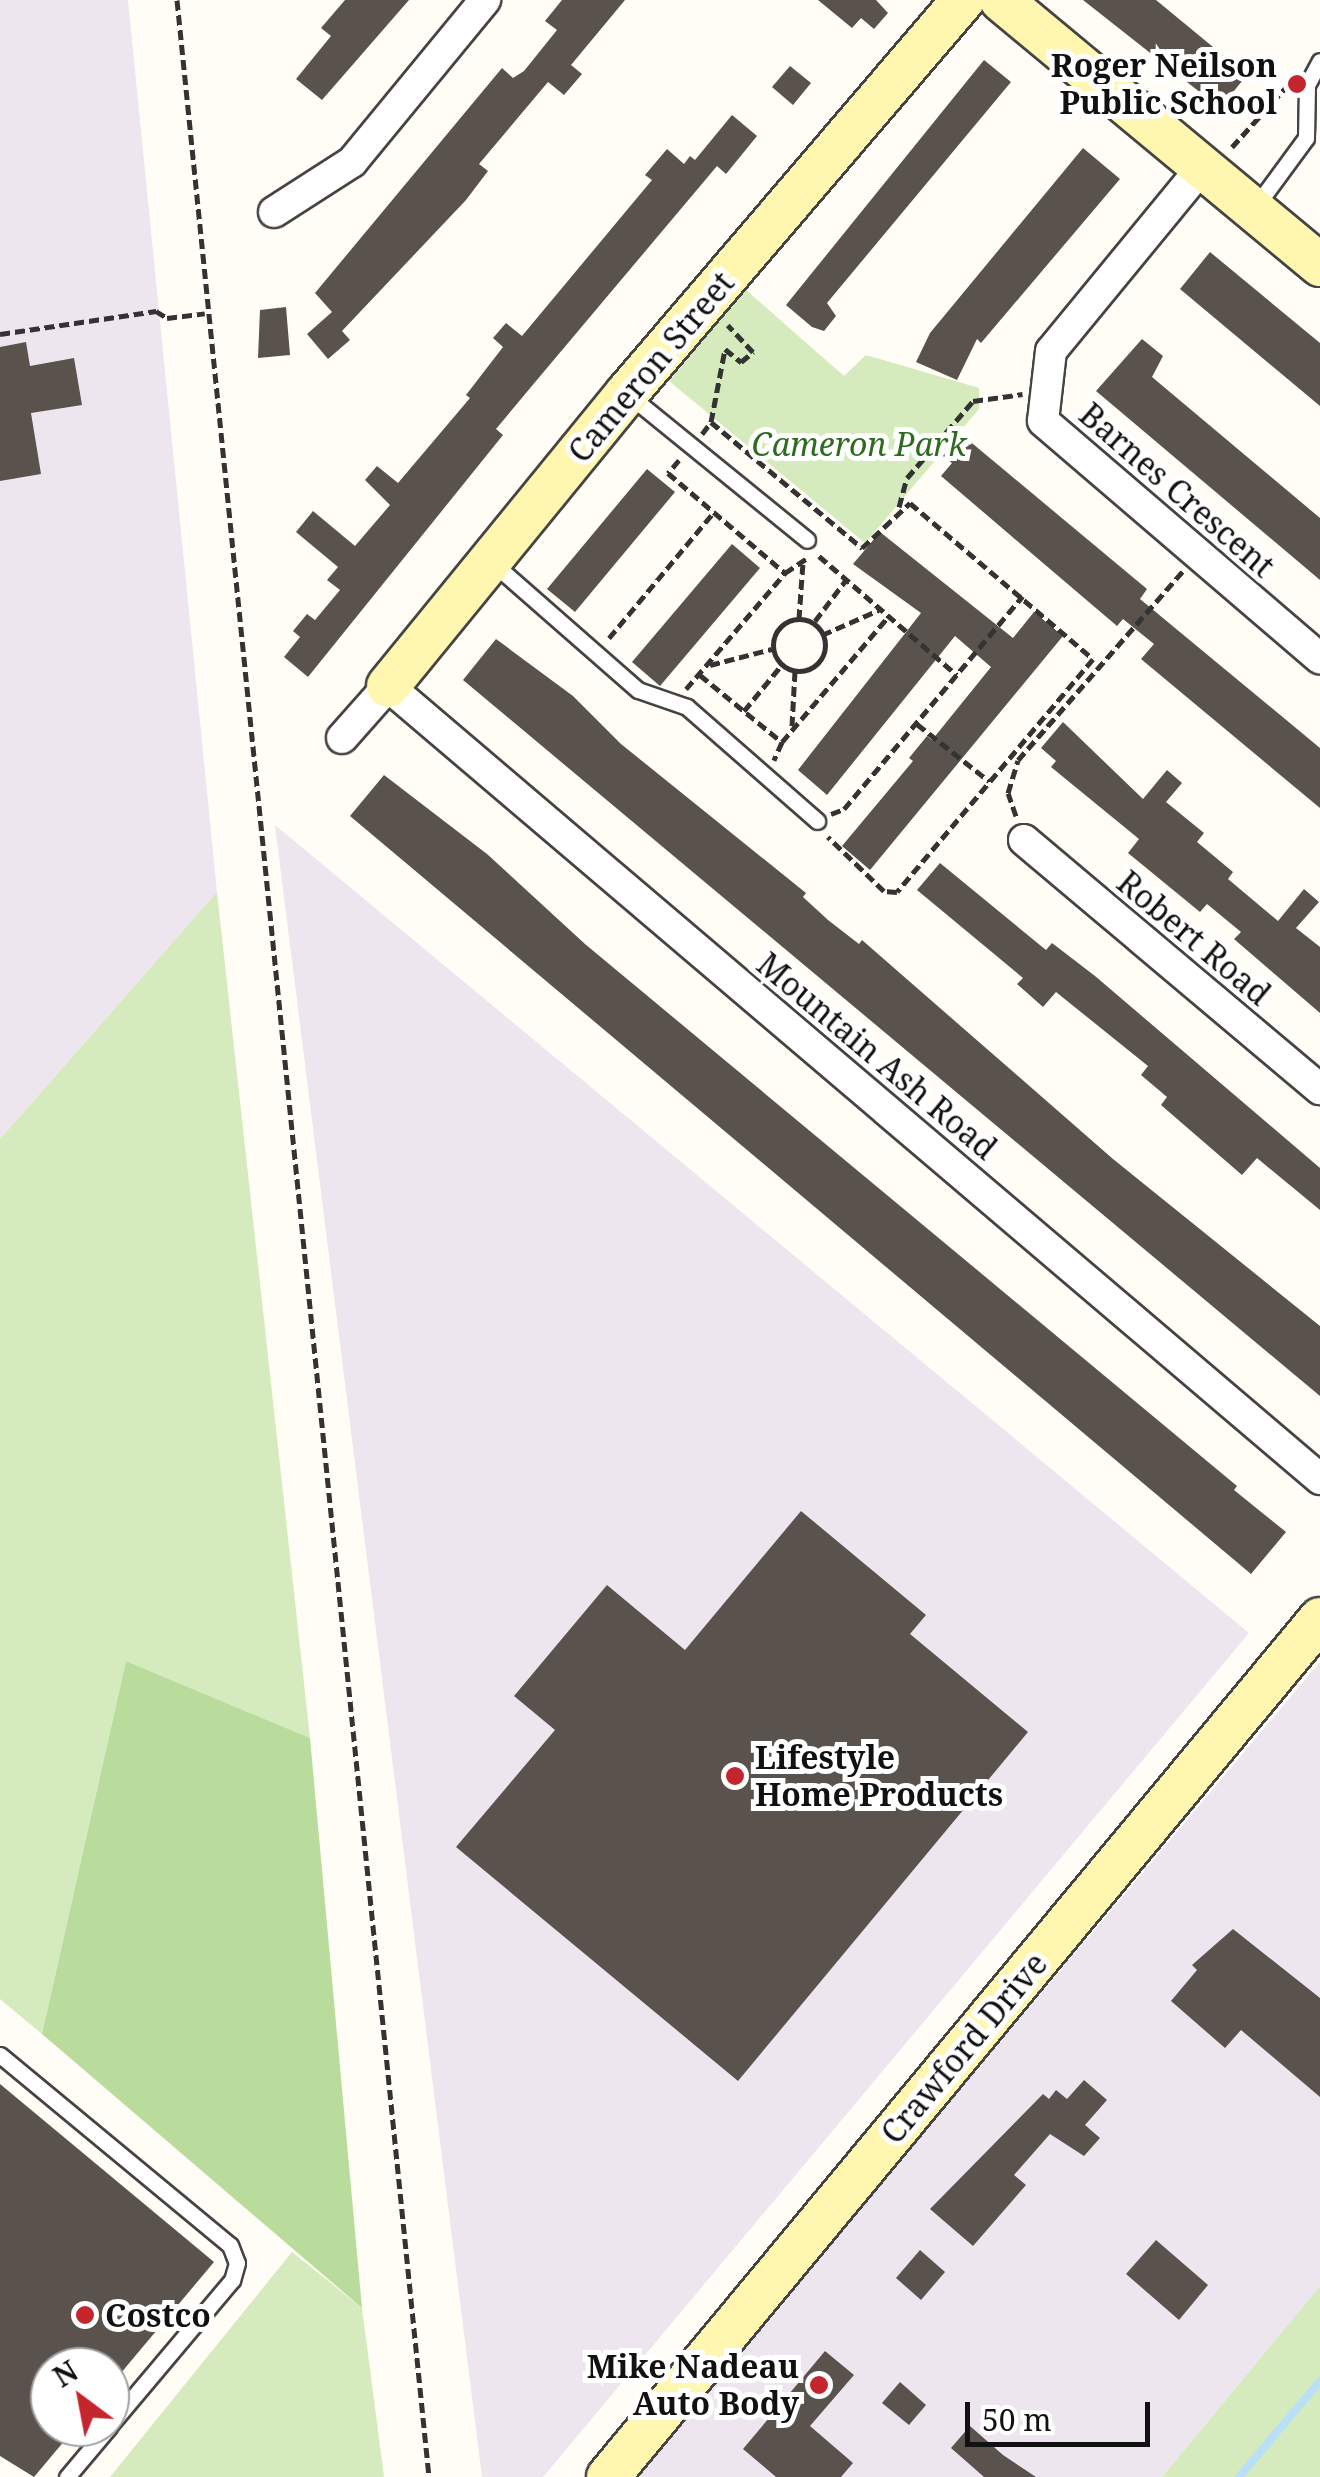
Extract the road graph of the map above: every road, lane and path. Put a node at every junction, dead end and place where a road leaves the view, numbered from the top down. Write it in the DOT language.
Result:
graph roads {
  1 [pos="176,0"];
  2 [pos="485,0"];
  3 [pos="963,0"];
  4 [pos="1001,0"];
  5 [pos="1320,61"];
  6 [pos="1294,73"];
  7 [pos="1216,158"];
  8 [pos="1254,209"];
  9 [pos="274,212"];
  10 [pos="1320,264"];
  11 [pos="705,301"];
  12 [pos="205,313"];
  13 [pos="0,334"];
  14 [pos="1046,391"];
  15 [pos="626,394"];
  16 [pos="711,422"];
  17 [pos="686,424"];
  18 [pos="667,445"];
  19 [pos="899,507"];
  20 [pos="715,511"];
  21 [pos="833,524"];
  22 [pos="811,546"];
  23 [pos="1198,554"];
  24 [pos="803,561"];
  25 [pos="491,562"];
  26 [pos="786,573"];
  27 [pos="846,580"];
  28 [pos="1024,596"];
  29 [pos="880,610"];
  30 [pos="888,617"];
  31 [pos="800,619"];
  32 [pos="815,621"];
  33 [pos="822,634"];
  34 [pos="604,644"];
  35 [pos="773,648"];
  36 [pos="1320,658"];
  37 [pos="1093,659"];
  38 [pos="1105,661"];
  39 [pos="707,666"];
  40 [pos="780,666"];
  41 [pos="795,670"];
  42 [pos="700,674"];
  43 [pos="956,675"];
  44 [pos="388,686"];
  45 [pos="682,693"];
  46 [pos="744,711"];
  47 [pos="916,723"];
  48 [pos="792,729"];
  49 [pos="342,738"];
  50 [pos="782,742"];
  51 [pos="775,762"];
  52 [pos="989,781"];
  53 [pos="821,799"];
  54 [pos="836,812"];
  55 [pos="816,821"];
  56 [pos="1024,840"];
  57 [pos="1320,1089"];
  58 [pos="1320,1479"];
  59 [pos="1320,1619"];
  60 [pos="0,2055"];
  61 [pos="130,2401"];
  62 [pos="91,2447"];
  63 [pos="66,2477"];
  64 [pos="429,2477"];
  65 [pos="608,2477"];
  1 -- 12 [label="path"];
  2 -- 9 [label="street"];
  3 -- 11 [label="street, Cameron Street"];
  4 -- 7 [label="street"];
  5 -- 8 [label="lane"];
  6 -- 7 [label="path"];
  7 -- 8 [label="street"];
  7 -- 14 [label="street, Barnes Crescent"];
  8 -- 10 [label="street"];
  11 -- 15 [label="street, Cameron Street"];
  11 -- 16 [label="path"];
  12 -- 13 [label="path"];
  12 -- 64 [label="path"];
  14 -- 19 [label="path"];
  14 -- 23 [label="street, Barnes Crescent"];
  15 -- 22 [label="lane"];
  15 -- 25 [label="street, Cameron Street"];
  16 -- 17 [label="path"];
  16 -- 21 [label="path"];
  18 -- 20 [label="path"];
  19 -- 21 [label="path"];
  19 -- 28 [label="path"];
  20 -- 26 [label="path"];
  20 -- 34 [label="path"];
  21 -- 22 [label="path"];
  22 -- 24 [label="path"];
  22 -- 27 [label="path"];
  23 -- 36 [label="street, Barnes Crescent"];
  23 -- 38 [label="path"];
  24 -- 26 [label="path"];
  24 -- 31 [label="path"];
  25 -- 44 [label="street, Cameron Street"];
  25 -- 55 [label="lane"];
  26 -- 39 [label="path"];
  27 -- 29 [label="path"];
  27 -- 32 [label="path"];
  28 -- 37 [label="path"];
  28 -- 43 [label="path"];
  29 -- 30 [label="path"];
  29 -- 33 [label="path"];
  30 -- 43 [label="path"];
  30 -- 48 [label="path"];
  31 -- 32 [label="path"];
  31 -- 35 [label="path"];
  32 -- 33 [label="path"];
  33 -- 41 [label="path"];
  35 -- 39 [label="path"];
  35 -- 40 [label="path"];
  37 -- 38 [label="path"];
  37 -- 52 [label="path"];
  38 -- 56 [label="path"];
  39 -- 42 [label="path"];
  40 -- 41 [label="path"];
  40 -- 46 [label="path"];
  41 -- 48 [label="path"];
  42 -- 45 [label="path"];
  42 -- 46 [label="path"];
  43 -- 47 [label="path"];
  44 -- 49 [label="street, Cameron Street"];
  44 -- 58 [label="street, Mountain Ash Road"];
  46 -- 50 [label="path"];
  47 -- 52 [label="path"];
  47 -- 54 [label="path"];
  48 -- 50 [label="path"];
  50 -- 51 [label="path"];
  52 -- 55 [label="path"];
  53 -- 54 [label="path"];
  54 -- 55 [label="path"];
  56 -- 57 [label="street, Robert Road"];
  59 -- 65 [label="street, Crawford Drive"];
  60 -- 61 [label="lane"];
  62 -- 63 [label="lane"];
}
